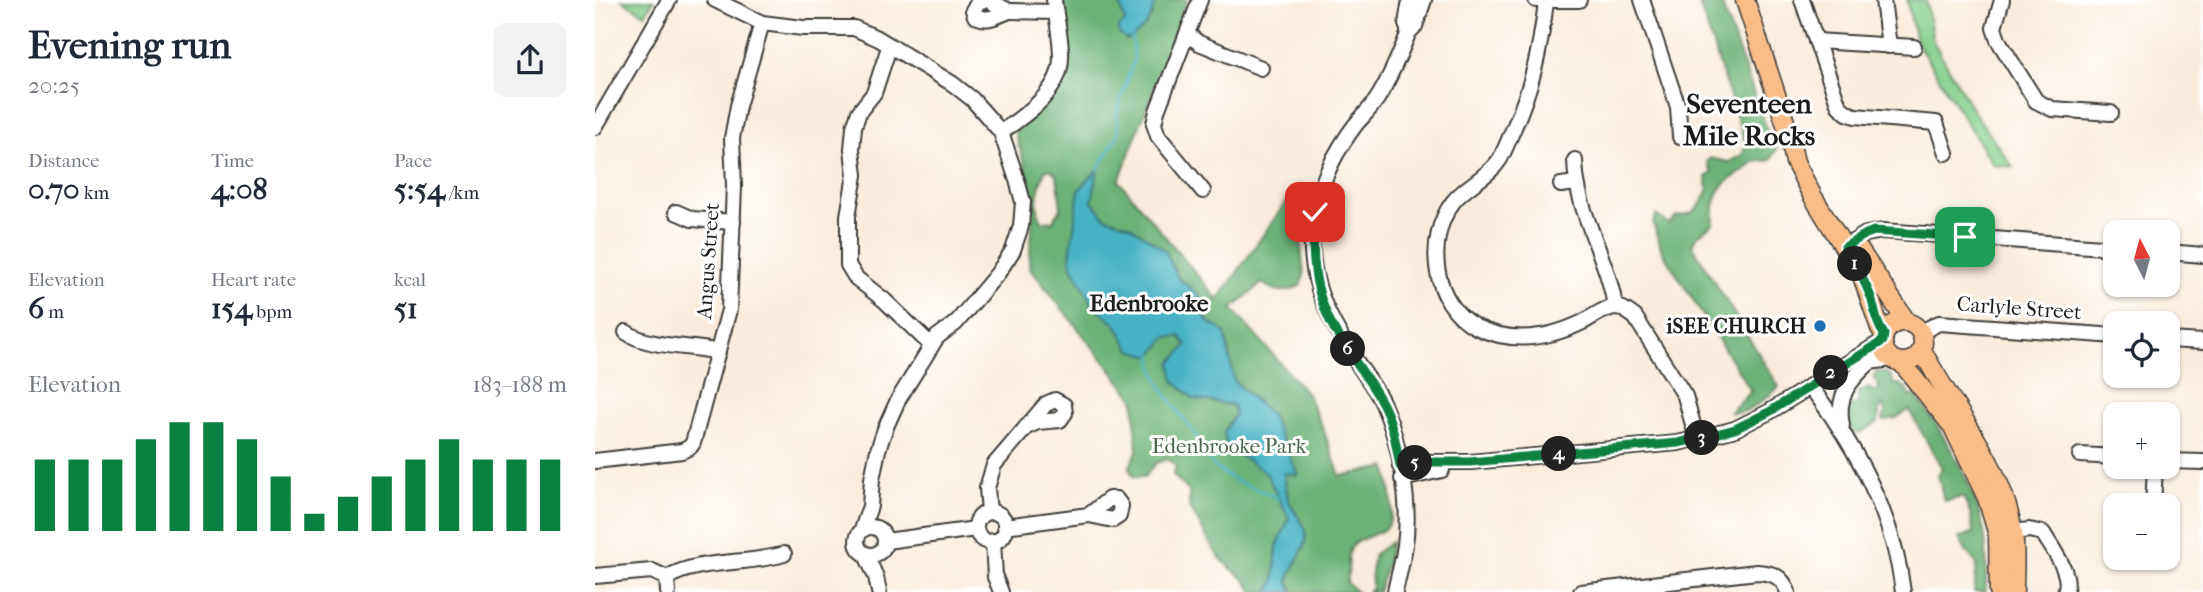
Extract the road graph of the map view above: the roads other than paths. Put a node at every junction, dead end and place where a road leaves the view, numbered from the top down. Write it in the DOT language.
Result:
graph roads {
  1 [pos="669,0"];
  2 [pos="715,0"];
  3 [pos="987,0"];
  4 [pos="1200,0"];
  5 [pos="1410,0"];
  6 [pos="1424,0"];
  7 [pos="1579,0"];
  8 [pos="1642,0"];
  9 [pos="1745,0"];
  10 [pos="1802,0"];
  11 [pos="1883,0"];
  12 [pos="2002,0"];
  13 [pos="1541,1"];
  14 [pos="1054,6"];
  15 [pos="1009,10"];
  16 [pos="762,23"];
  17 [pos="1409,32"];
  18 [pos="1187,34"];
  19 [pos="1816,41"];
  20 [pos="1889,46"];
  21 [pos="889,47"];
  22 [pos="1914,47"];
  23 [pos="1261,68"];
  24 [pos="2111,113"];
  25 [pos="595,127"];
  26 [pos="1001,132"];
  27 [pos="1680,137"];
  28 [pos="1946,153"];
  29 [pos="1575,160"];
  30 [pos="1203,191"];
  31 [pos="676,212"];
  32 [pos="733,222"];
  33 [pos="1849,244"];
  34 [pos="2103,247"];
  35 [pos="2181,253"];
  36 [pos="2203,255"];
  37 [pos="1615,307"];
  38 [pos="1906,321"];
  39 [pos="626,332"];
  40 [pos="2103,335"];
  41 [pos="1884,338"];
  42 [pos="1922,341"];
  43 [pos="2180,341"];
  44 [pos="2203,342"];
  45 [pos="931,345"];
  46 [pos="718,352"];
  47 [pos="1897,360"];
  48 [pos="1870,362"];
  49 [pos="1849,363"];
  50 [pos="1810,386"];
  51 [pos="1026,427"];
  52 [pos="1843,430"];
  53 [pos="1697,439"];
  54 [pos="2080,455"];
  55 [pos="2103,456"];
  56 [pos="595,461"];
  57 [pos="2180,461"];
  58 [pos="2203,462"];
  59 [pos="1401,472"];
  60 [pos="989,512"];
  61 [pos="1089,515"];
  62 [pos="1005,526"];
  63 [pos="869,529"];
  64 [pos="976,529"];
  65 [pos="2013,532"];
  66 [pos="993,541"];
  67 [pos="877,550"];
  68 [pos="784,554"];
  69 [pos="595,576"];
  70 [pos="668,585"];
  71 [pos="880,592"];
  72 [pos="1001,592"];
  73 [pos="1395,592"];
  74 [pos="1581,592"];
  75 [pos="1788,592"];
  76 [pos="1903,592"];
  77 [pos="1999,592"];
  78 [pos="2014,592"];
  79 [pos="2065,592"];
  1 -- 25 [label="street"];
  2 -- 16 [label="street"];
  3 -- 15 [label="street"];
  3 -- 15 [label="street"];
  4 -- 18 [label="street"];
  5 -- 17 [label="street"];
  6 -- 17 [label="street"];
  7 -- 13 [label="street"];
  8 -- 27 [label="street"];
  9 -- 33 [label="main road"];
  10 -- 19 [label="street"];
  11 -- 20 [label="street"];
  12 -- 24 [label="street"];
  13 -- 37 [label="street"];
  14 -- 15 [label="street"];
  14 -- 26 [label="street"];
  16 -- 21 [label="street"];
  16 -- 32 [label="street, Angus Street"];
  17 -- 59 [label="street"];
  18 -- 23 [label="street"];
  18 -- 30 [label="street"];
  19 -- 20 [label="street"];
  19 -- 28 [label="street"];
  20 -- 22 [label="street"];
  21 -- 26 [label="street"];
  21 -- 45 [label="street"];
  26 -- 45 [label="street"];
  29 -- 37 [label="street"];
  31 -- 32 [label="street"];
  32 -- 46 [label="street, Angus Street"];
  33 -- 34 [label="street"];
  33 -- 38 [label="main road"];
  33 -- 41 [label="main road"];
  35 -- 36 [label="street"];
  37 -- 53 [label="street"];
  38 -- 41 [label="main road"];
  38 -- 42 [label="main road"];
  39 -- 46 [label="street"];
  40 -- 42 [label="street, Carlyle Street"];
  41 -- 47 [label="main road"];
  41 -- 49 [label="street"];
  42 -- 47 [label="main road"];
  42 -- 65 [label="main road"];
  43 -- 44 [label="street"];
  45 -- 63 [label="street"];
  46 -- 56 [label="street, Angus Street"];
  47 -- 48 [label="street"];
  47 -- 77 [label="main road"];
  48 -- 49 [label="street"];
  48 -- 52 [label="street"];
  49 -- 50 [label="street"];
  50 -- 52 [label="street"];
  50 -- 53 [label="street"];
  51 -- 60 [label="street"];
  52 -- 76 [label="street"];
  53 -- 59 [label="street"];
  54 -- 55 [label="street"];
  57 -- 58 [label="street"];
  59 -- 73 [label="street"];
  60 -- 62 [label="street"];
  60 -- 64 [label="street"];
  61 -- 62 [label="street"];
  62 -- 66 [label="street"];
  63 -- 67 [label="street"];
  63 -- 67 [label="street"];
  64 -- 66 [label="street"];
  64 -- 67 [label="street"];
  65 -- 78 [label="main road"];
  65 -- 79 [label="street"];
  66 -- 72 [label="street"];
  67 -- 71 [label="street"];
  68 -- 70 [label="street"];
  69 -- 70 [label="street"];
  74 -- 75 [label="street"];
}
